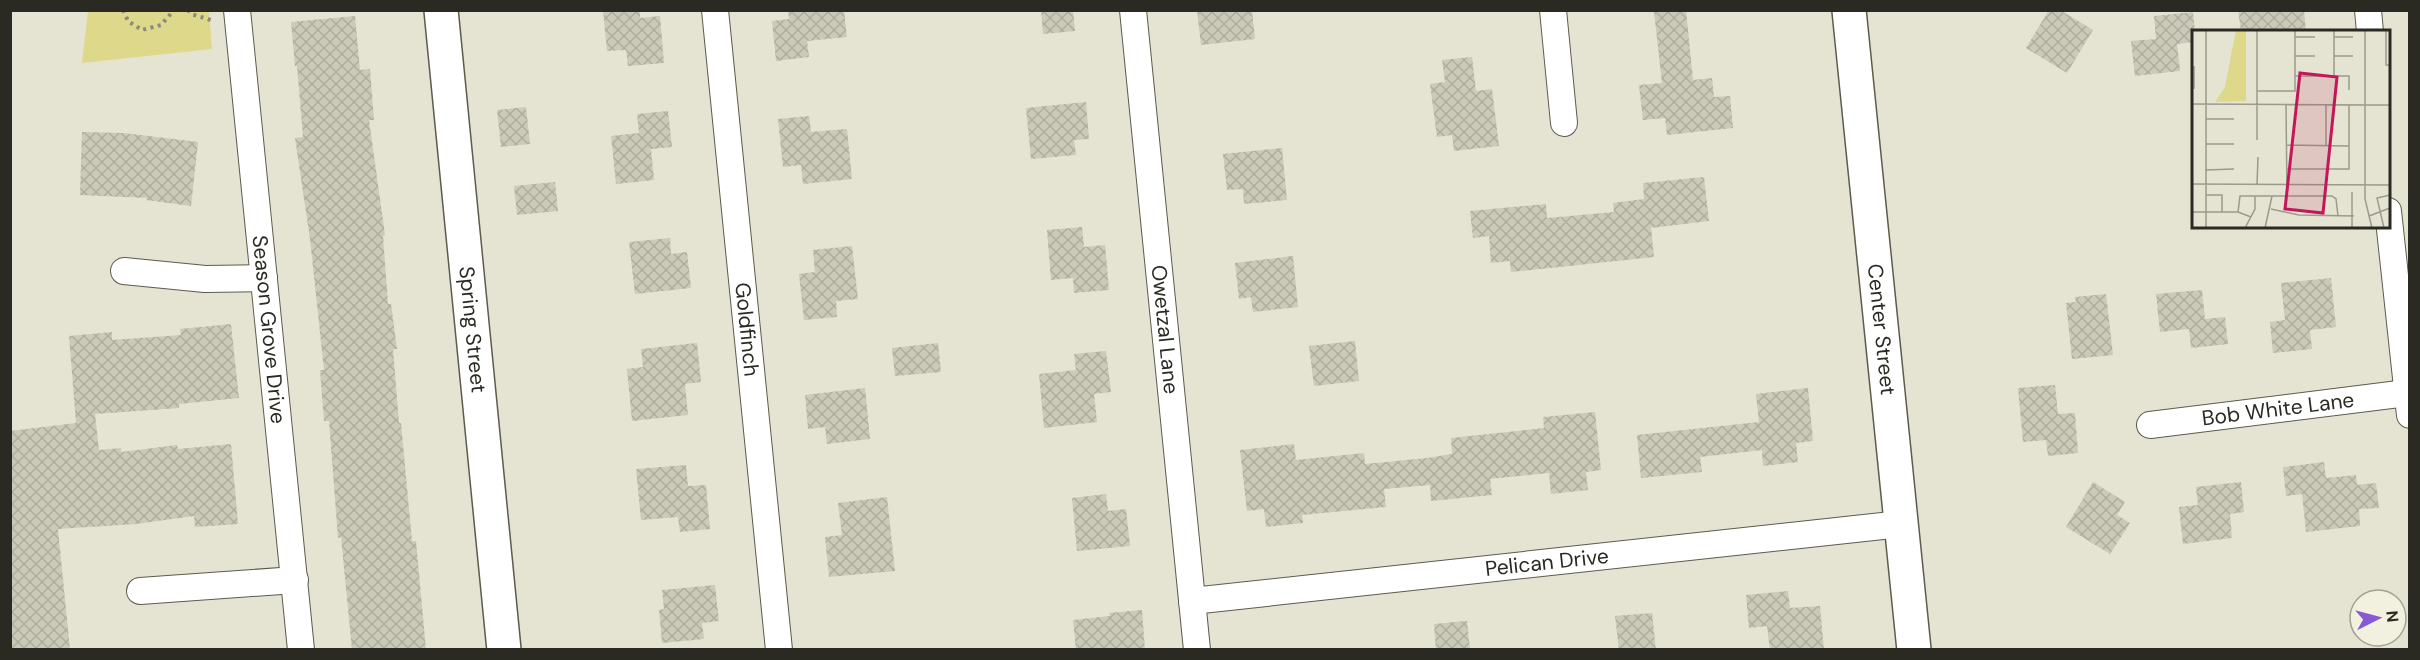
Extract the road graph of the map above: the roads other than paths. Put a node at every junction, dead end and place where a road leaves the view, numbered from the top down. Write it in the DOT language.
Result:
graph roads {
  1 [pos="237,10"];
  2 [pos="441,10"];
  3 [pos="715,10"];
  4 [pos="1133,10"];
  5 [pos="1553,10"];
  6 [pos="1849,10"];
  7 [pos="2368,10"];
  8 [pos="2370,30"];
  9 [pos="1564,123"];
  10 [pos="2390,228"];
  11 [pos="124,271"];
  12 [pos="264,278"];
  13 [pos="2408,404"];
  14 [pos="2150,425"];
  15 [pos="1901,524"];
  16 [pos="295,580"];
  17 [pos="140,591"];
  18 [pos="1192,601"];
  19 [pos="302,650"];
  20 [pos="504,650"];
  21 [pos="779,650"];
  22 [pos="1197,650"];
  23 [pos="1914,650"];
  1 -- 12 [label="street, Season Grove Drive"];
  2 -- 20 [label="main road, Spring Street"];
  3 -- 21 [label="street, Goldfinch"];
  4 -- 18 [label="street, Owetzal Lane"];
  5 -- 9 [label="street"];
  6 -- 15 [label="main road, Center Street"];
  7 -- 8 [label="street"];
  10 -- 13 [label="street"];
  11 -- 12 [label="street"];
  12 -- 16 [label="street, Season Grove Drive"];
  13 -- 14 [label="street, Bob White Lane"];
  15 -- 18 [label="street, Pelican Drive"];
  15 -- 23 [label="main road, Center Street"];
  16 -- 17 [label="street"];
  16 -- 19 [label="street, Season Grove Drive"];
  18 -- 22 [label="street, Owetzal Lane"];
}
